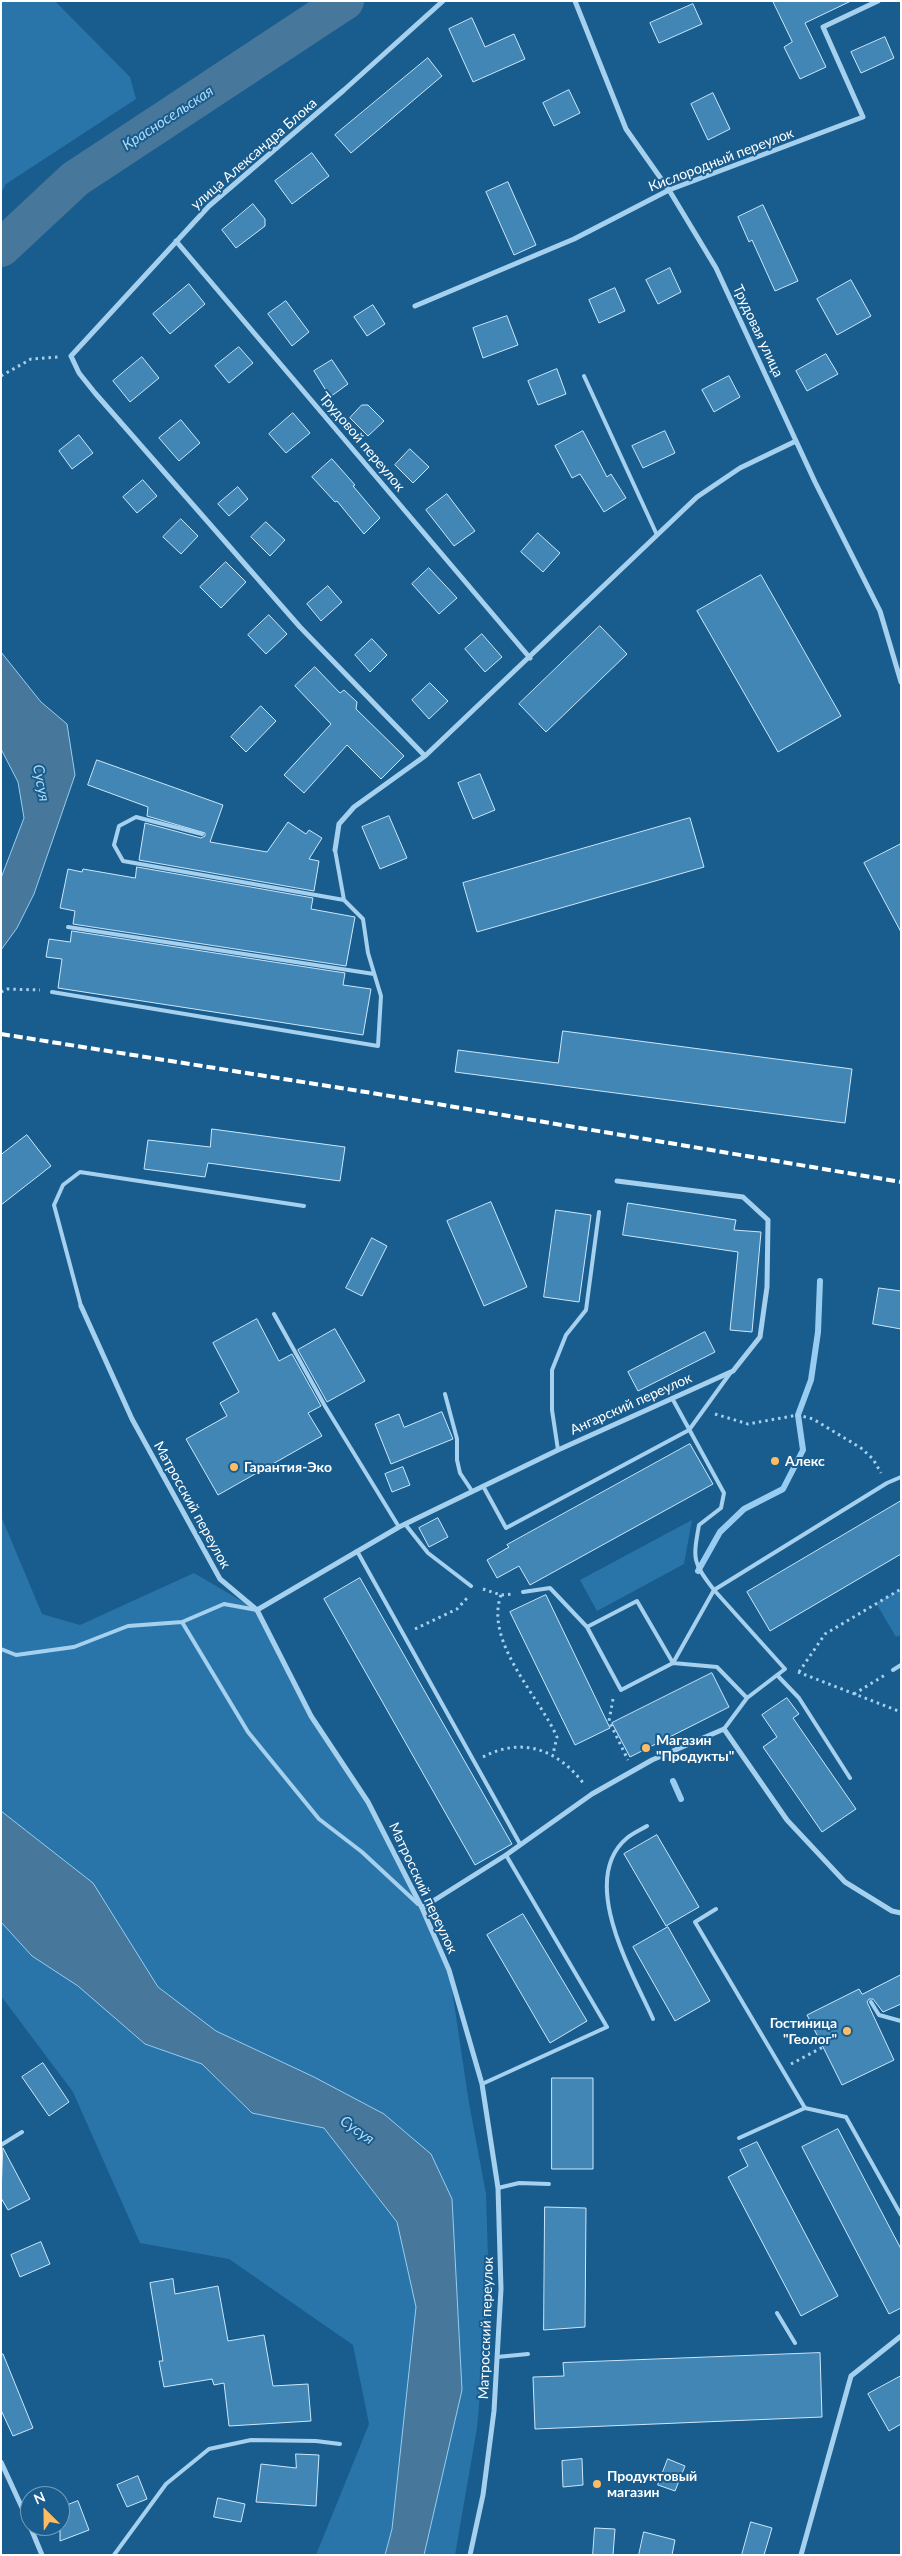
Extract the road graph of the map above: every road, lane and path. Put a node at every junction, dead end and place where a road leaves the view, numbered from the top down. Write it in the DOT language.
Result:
graph roads {
  1 [pos="443,1"];
  2 [pos="575,1"];
  3 [pos="878,1"];
  4 [pos="669,190"];
  5 [pos="176,241"];
  6 [pos="415,306"];
  7 [pos="71,356"];
  8 [pos="1,376"];
  9 [pos="584,376"];
  10 [pos="796,441"];
  11 [pos="657,535"];
  12 [pos="530,658"];
  13 [pos="901,682"];
  14 [pos="425,756"];
  15 [pos="202,834"];
  16 [pos="335,850"];
  17 [pos="344,900"];
  18 [pos="68,927"];
  19 [pos="374,974"];
  20 [pos="1,992"];
  21 [pos="52,992"];
  22 [pos="617,1182"];
  23 [pos="304,1206"];
  24 [pos="599,1212"];
  25 [pos="81,1306"];
  26 [pos="274,1314"];
  27 [pos="733,1371"];
  28 [pos="444,1394"];
  29 [pos="672,1398"];
  30 [pos="707,1404"];
  31 [pos="689,1430"];
  32 [pos="558,1450"];
  33 [pos="901,1478"];
  34 [pos="887,1483"];
  35 [pos="483,1486"];
  36 [pos="472,1491"];
  37 [pos="406,1524"];
  38 [pos="399,1527"];
  39 [pos="357,1551"];
  40 [pos="471,1586"];
  41 [pos="901,1589"];
  42 [pos="714,1590"];
  43 [pos="523,1592"];
  44 [pos="501,1595"];
  45 [pos="257,1610"];
  46 [pos="182,1622"];
  47 [pos="587,1627"];
  48 [pos="403,1635"];
  49 [pos="1,1649"];
  50 [pos="672,1663"];
  51 [pos="901,1665"];
  52 [pos="786,1669"];
  53 [pos="893,1670"];
  54 [pos="799,1672"];
  55 [pos="777,1675"];
  56 [pos="621,1690"];
  57 [pos="854,1695"];
  58 [pos="748,1698"];
  59 [pos="901,1712"];
  60 [pos="724,1729"];
  61 [pos="553,1754"];
  62 [pos="474,1762"];
  63 [pos="633,1770"];
  64 [pos="850,1778"];
  65 [pos="592,1794"];
  66 [pos="647,1826"];
  67 [pos="520,1844"];
  68 [pos="506,1855"];
  69 [pos="422,1908"];
  70 [pos="716,1910"];
  71 [pos="901,1913"];
  72 [pos="871,2002"];
  73 [pos="653,2019"];
  74 [pos="901,2021"];
  75 [pos="823,2047"];
  76 [pos="781,2068"];
  77 [pos="482,2084"];
  78 [pos="804,2108"];
  79 [pos="22,2132"];
  80 [pos="739,2138"];
  81 [pos="1,2145"];
  82 [pos="549,2184"];
  83 [pos="498,2188"];
  84 [pos="901,2215"];
  85 [pos="777,2313"];
  86 [pos="901,2336"];
  87 [pos="796,2343"];
  88 [pos="528,2354"];
  89 [pos="497,2357"];
  90 [pos="340,2444"];
  91 [pos="1,2462"];
  92 [pos="20,2503"];
  93 [pos="34,2536"];
  94 [pos="42,2555"];
  95 [pos="114,2555"];
  96 [pos="470,2555"];
  97 [pos="801,2555"];
  1 -- 5 [label="street, улица Александра Блока"];
  2 -- 4 [label="street, Трудовая улица"];
  3 -- 4 [label="street, Кислородный переулок"];
  4 -- 6 [label="street, Кислородный переулок"];
  4 -- 10 [label="street, Трудовая улица"];
  5 -- 7 [label="street, улица Александра Блока"];
  5 -- 12 [label="street, Трудовой переулок"];
  7 -- 8 [label="path"];
  7 -- 14 [label="street"];
  9 -- 11 [label="lane"];
  10 -- 11 [label="street"];
  10 -- 13 [label="street, Трудовая улица"];
  11 -- 12 [label="street"];
  12 -- 14 [label="street"];
  14 -- 16 [label="street"];
  15 -- 17 [label="lane"];
  16 -- 17 [label="lane"];
  17 -- 19 [label="lane"];
  18 -- 19 [label="lane"];
  19 -- 21 [label="lane"];
  20 -- 21 [label="path"];
  22 -- 27 [label="street, Ангарский переулок"];
  23 -- 25 [label="lane"];
  24 -- 32 [label="lane"];
  25 -- 45 [label="street, Матросский переулок"];
  26 -- 38 [label="lane"];
  27 -- 29 [label="street, Ангарский переулок"];
  27 -- 30 [label="lane"];
  28 -- 36 [label="lane"];
  29 -- 31 [label="lane"];
  29 -- 32 [label="street, Ангарский переулок"];
  30 -- 31 [label="lane"];
  30 -- 34 [label="path"];
  31 -- 35 [label="lane"];
  31 -- 42 [label="lane"];
  32 -- 35 [label="street, Ангарский переулок"];
  33 -- 34 [label="lane"];
  34 -- 42 [label="lane"];
  35 -- 36 [label="street, Ангарский переулок"];
  36 -- 37 [label="street, Ангарский переулок"];
  37 -- 38 [label="street, Ангарский переулок"];
  37 -- 40 [label="lane"];
  38 -- 39 [label="street, Ангарский переулок"];
  39 -- 45 [label="street, Ангарский переулок"];
  39 -- 48 [label="lane"];
  40 -- 44 [label="path"];
  40 -- 48 [label="path"];
  41 -- 54 [label="path"];
  42 -- 50 [label="lane"];
  42 -- 52 [label="lane"];
  43 -- 44 [label="path"];
  43 -- 47 [label="lane"];
  44 -- 61 [label="path"];
  45 -- 46 [label="lane"];
  45 -- 69 [label="street, Матросский переулок"];
  46 -- 49 [label="lane"];
  46 -- 69 [label="lane"];
  47 -- 50 [label="lane"];
  47 -- 56 [label="lane"];
  48 -- 62 [label="lane"];
  50 -- 56 [label="lane"];
  50 -- 58 [label="lane"];
  51 -- 53 [label="lane"];
  52 -- 54 [label="path"];
  52 -- 55 [label="lane"];
  53 -- 57 [label="path"];
  54 -- 57 [label="path"];
  55 -- 58 [label="lane"];
  55 -- 64 [label="lane"];
  56 -- 63 [label="path"];
  57 -- 59 [label="path"];
  58 -- 60 [label="lane"];
  60 -- 63 [label="street"];
  60 -- 71 [label="street"];
  61 -- 62 [label="path"];
  61 -- 65 [label="path"];
  62 -- 67 [label="lane"];
  63 -- 65 [label="street"];
  65 -- 67 [label="street"];
  66 -- 73 [label="lane"];
  67 -- 68 [label="street"];
  68 -- 69 [label="street"];
  68 -- 77 [label="lane"];
  69 -- 77 [label="street, Матросский переулок"];
  70 -- 76 [label="lane"];
  72 -- 74 [label="lane"];
  75 -- 76 [label="path"];
  76 -- 78 [label="lane"];
  77 -- 83 [label="street, Матросский переулок"];
  78 -- 80 [label="lane"];
  78 -- 84 [label="lane"];
  79 -- 81 [label="lane"];
  82 -- 83 [label="lane"];
  83 -- 89 [label="street, Матросский переулок"];
  85 -- 87 [label="lane"];
  86 -- 97 [label="street"];
  88 -- 89 [label="lane"];
  89 -- 96 [label="street, Матросский переулок"];
  90 -- 95 [label="lane"];
  91 -- 92 [label="street"];
  93 -- 94 [label="street"];
}
